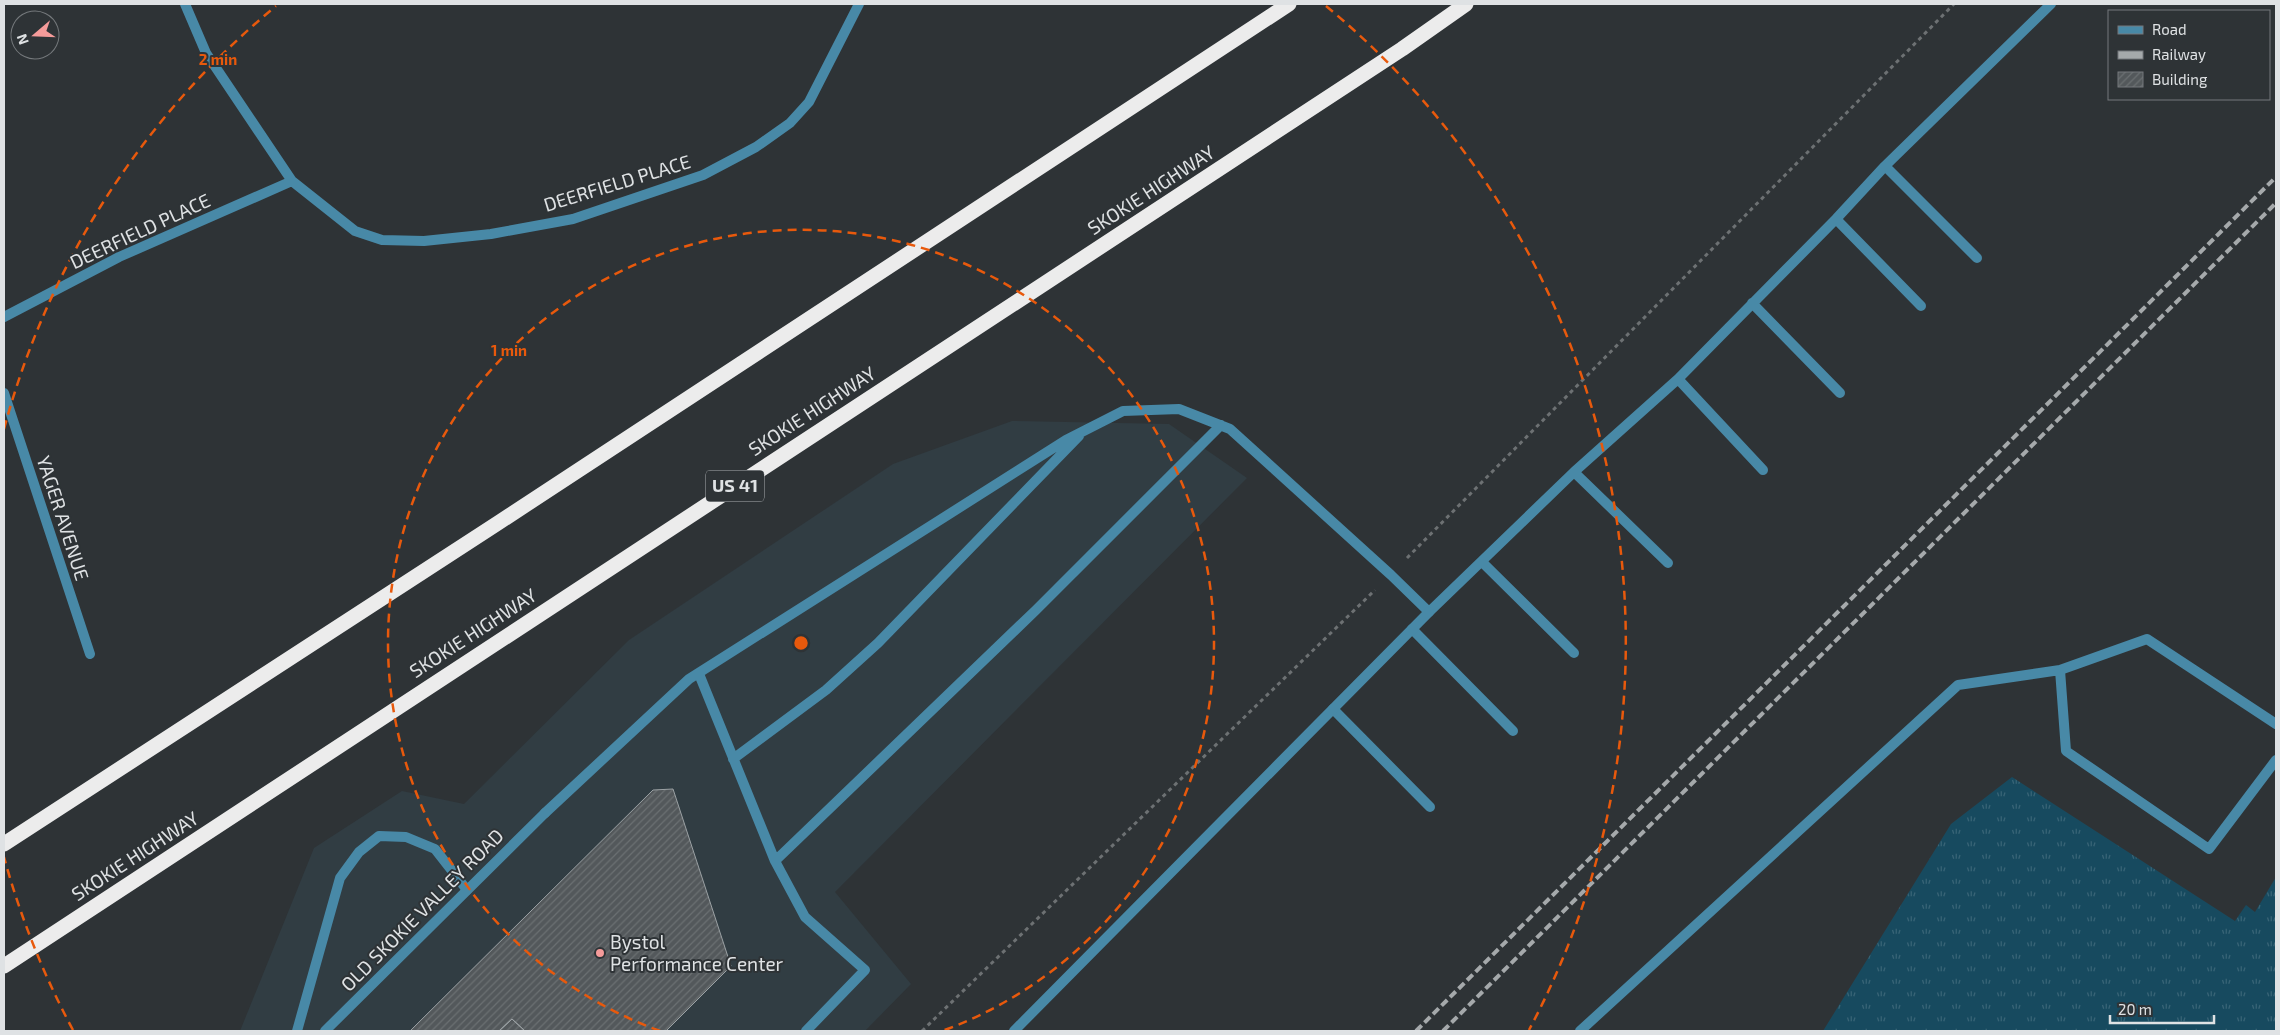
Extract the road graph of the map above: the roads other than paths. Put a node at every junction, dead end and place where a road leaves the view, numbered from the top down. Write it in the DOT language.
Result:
graph roads {
  1 [pos="185,4"];
  2 [pos="860,4"];
  3 [pos="1289,4"];
  4 [pos="1466,4"];
  5 [pos="2051,4"];
  6 [pos="1885,166"];
  7 [pos="292,181"];
  8 [pos="1836,219"];
  9 [pos="1976,258"];
  10 [pos="1752,302"];
  11 [pos="1921,306"];
  12 [pos="4,317"];
  13 [pos="1678,379"];
  14 [pos="4,393"];
  15 [pos="1840,393"];
  16 [pos="1221,425"];
  17 [pos="1085,430"];
  18 [pos="1763,470"];
  19 [pos="1574,472"];
  20 [pos="1482,562"];
  21 [pos="1668,563"];
  22 [pos="1429,612"];
  23 [pos="1412,629"];
  24 [pos="1574,653"];
  25 [pos="90,654"];
  26 [pos="2060,670"];
  27 [pos="699,674"];
  28 [pos="1334,709"];
  29 [pos="2276,724"];
  30 [pos="1513,731"];
  31 [pos="733,759"];
  32 [pos="2276,760"];
  33 [pos="1430,807"];
  34 [pos="4,844"];
  35 [pos="775,861"];
  36 [pos="467,890"];
  37 [pos="4,966"];
  38 [pos="296,1031"];
  39 [pos="325,1031"];
  40 [pos="806,1031"];
  41 [pos="1014,1031"];
  42 [pos="1580,1031"];
  1 -- 7 [label="street, DEERFIELD PLACE"];
  2 -- 7 [label="street, DEERFIELD PLACE"];
  3 -- 34 [label="highway"];
  4 -- 37 [label="highway, SKOKIE HIGHWAY / US 41"];
  5 -- 6 [label="street"];
  6 -- 8 [label="street"];
  6 -- 9 [label="street"];
  7 -- 12 [label="street, DEERFIELD PLACE"];
  8 -- 10 [label="street"];
  8 -- 11 [label="street"];
  10 -- 13 [label="street"];
  10 -- 15 [label="street"];
  13 -- 18 [label="street"];
  13 -- 19 [label="street"];
  14 -- 25 [label="street, YAGER AVENUE"];
  16 -- 17 [label="street, OLD SKOKIE VALLEY ROAD"];
  16 -- 22 [label="street, OLD SKOKIE VALLEY ROAD"];
  16 -- 35 [label="street"];
  17 -- 27 [label="street, OLD SKOKIE VALLEY ROAD"];
  17 -- 31 [label="street"];
  19 -- 20 [label="street"];
  19 -- 21 [label="street"];
  20 -- 22 [label="street"];
  20 -- 24 [label="street"];
  22 -- 23 [label="street"];
  23 -- 28 [label="street"];
  23 -- 30 [label="street"];
  26 -- 29 [label="street"];
  26 -- 32 [label="street"];
  26 -- 42 [label="street"];
  27 -- 31 [label="street"];
  27 -- 36 [label="street, OLD SKOKIE VALLEY ROAD"];
  28 -- 33 [label="street"];
  28 -- 41 [label="street"];
  31 -- 35 [label="street"];
  35 -- 40 [label="street"];
  36 -- 38 [label="street"];
  36 -- 39 [label="street, OLD SKOKIE VALLEY ROAD"];
}
